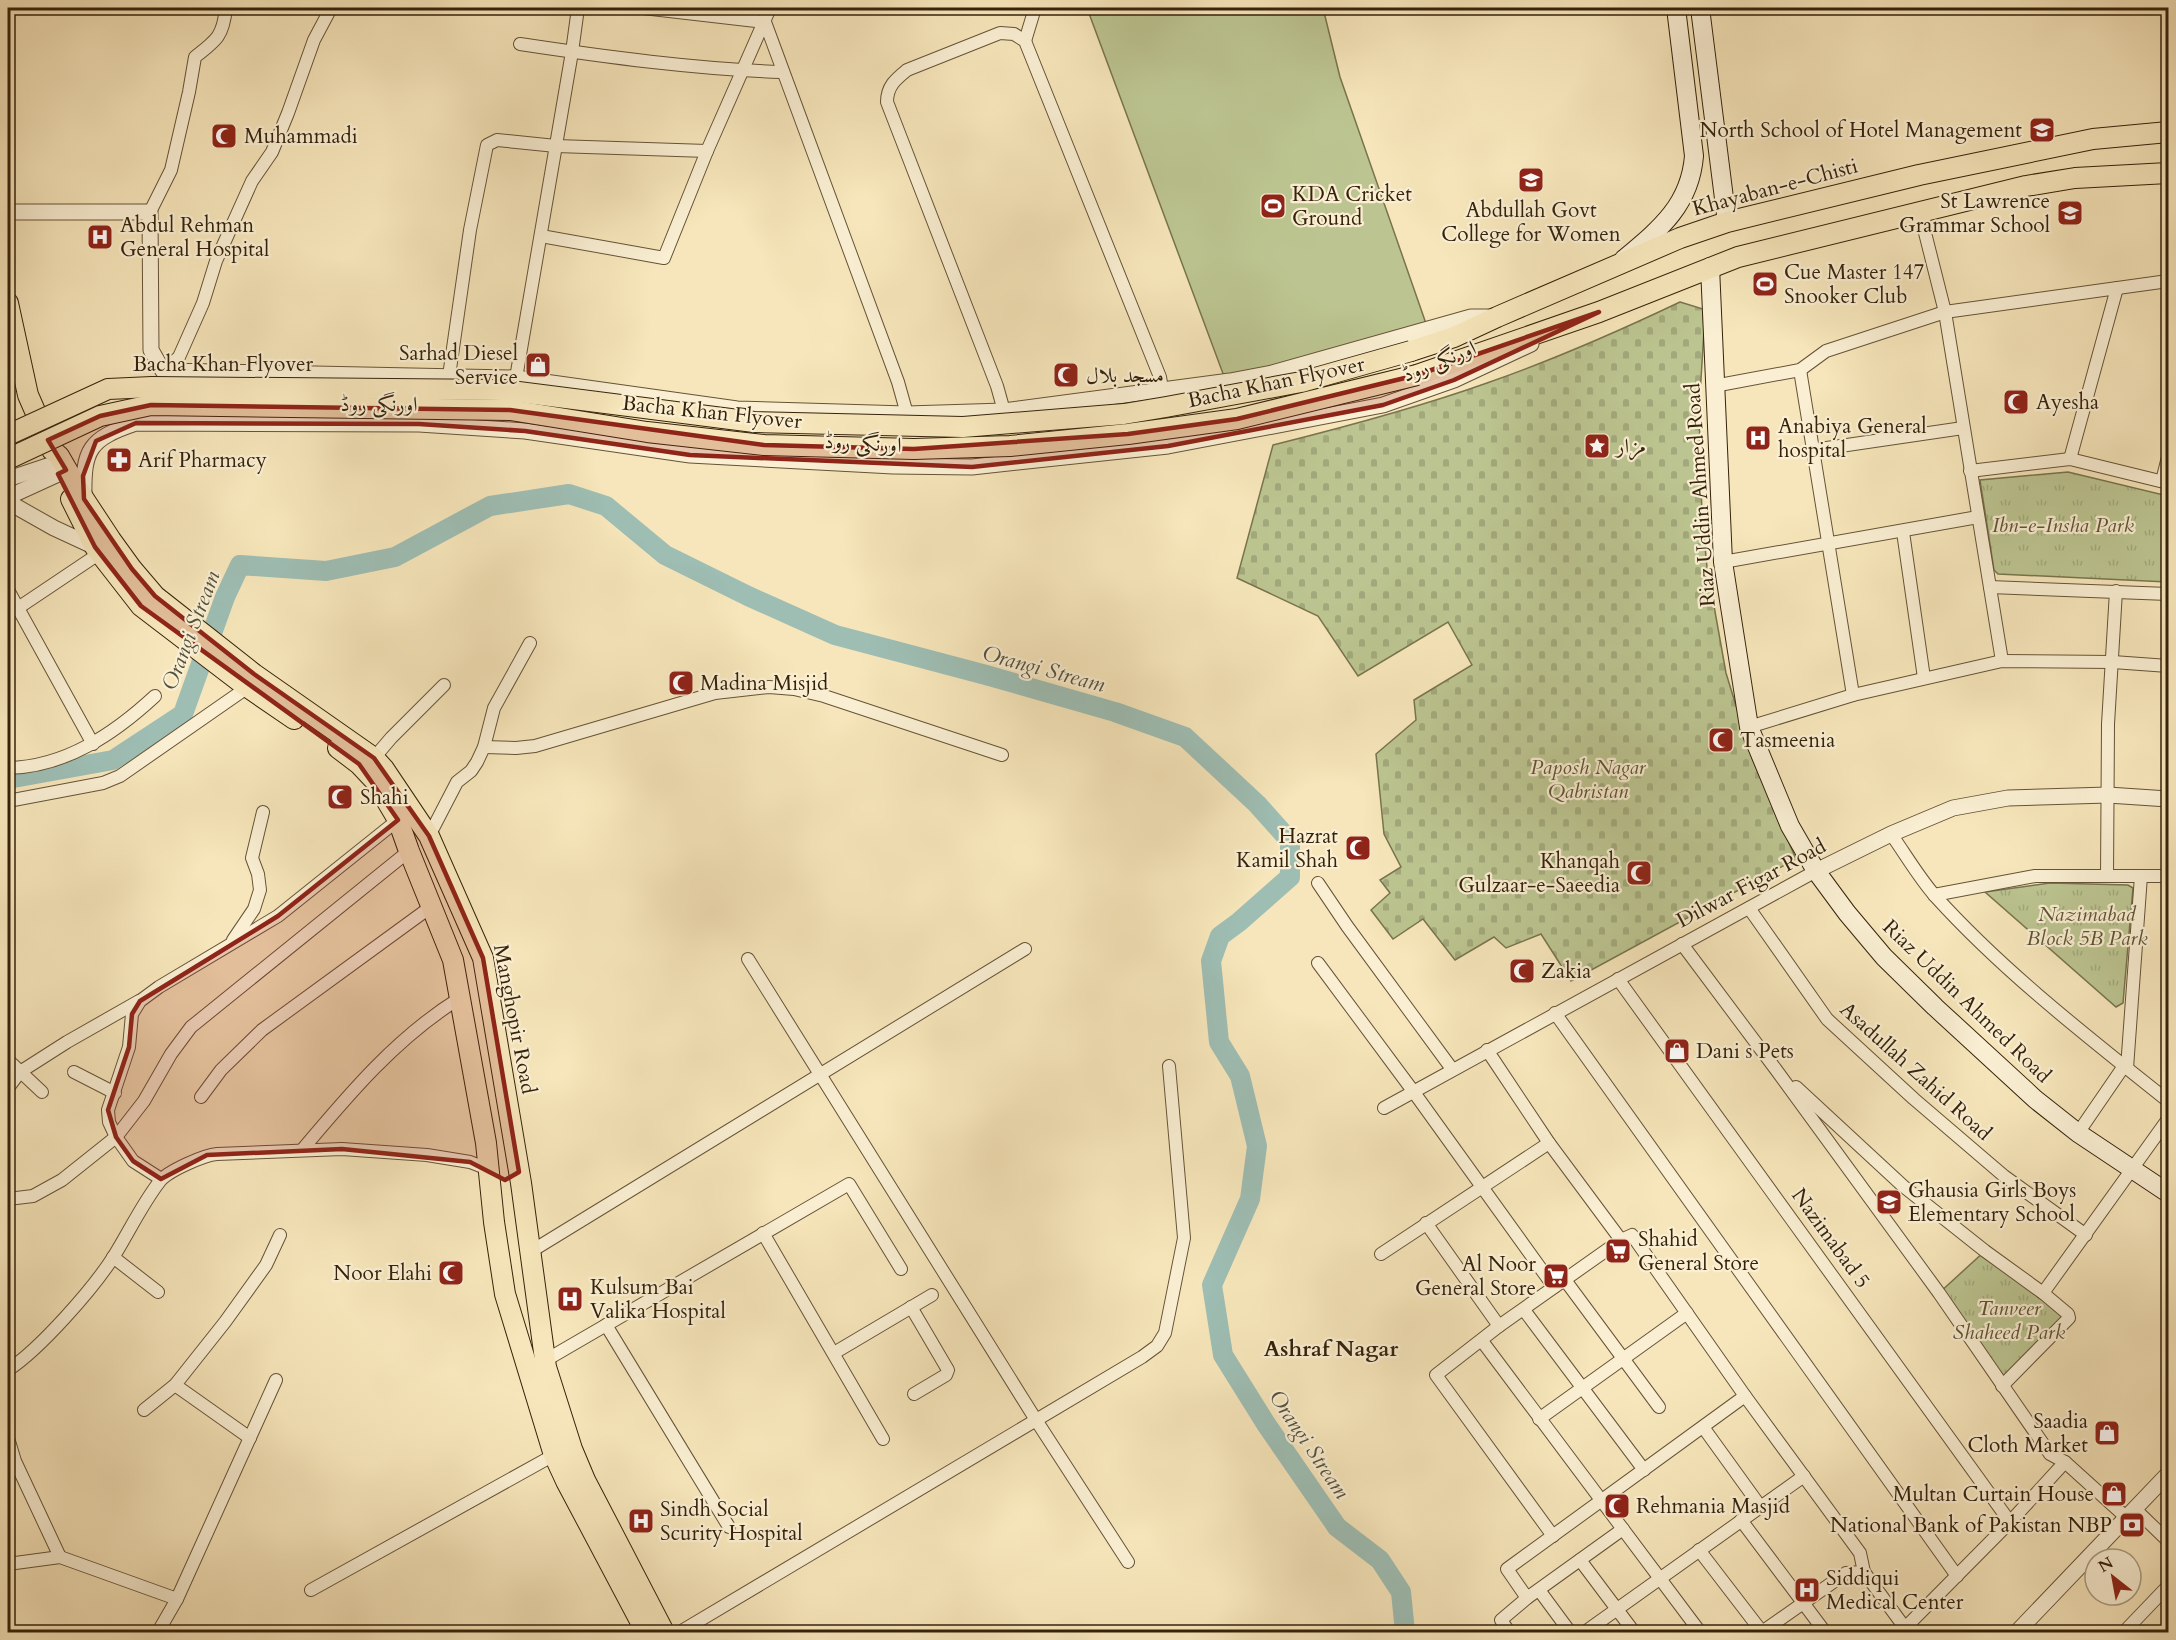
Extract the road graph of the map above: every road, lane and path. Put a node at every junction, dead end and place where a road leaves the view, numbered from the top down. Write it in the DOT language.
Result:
graph roads {
  1 [pos="226,8"];
  2 [pos="331,8"];
  3 [pos="578,8"];
  4 [pos="643,8"];
  5 [pos="770,8"];
  6 [pos="1035,8"];
  7 [pos="1676,8"];
  8 [pos="1700,8"];
  9 [pos="663,9"];
  10 [pos="765,22"];
  11 [pos="1025,41"];
  12 [pos="520,44"];
  13 [pos="573,52"];
  14 [pos="744,71"];
  15 [pos="782,72"];
  16 [pos="2169,132"];
  17 [pos="556,146"];
  18 [pos="707,151"];
  19 [pos="2169,173"];
  20 [pos="8,212"];
  21 [pos="150,212"];
  22 [pos="1920,213"];
  23 [pos="1727,222"];
  24 [pos="541,236"];
  25 [pos="1710,267"];
  26 [pos="1613,268"];
  27 [pos="2169,281"];
  28 [pos="2117,288"];
  29 [pos="8,303"];
  30 [pos="1599,312"];
  31 [pos="1945,312"];
  32 [pos="1497,317"];
  33 [pos="1411,351"];
  34 [pos="1800,370"];
  35 [pos="163,371"];
  36 [pos="449,376"];
  37 [pos="516,378"];
  38 [pos="1714,386"];
  39 [pos="1162,389"];
  40 [pos="1004,411"];
  41 [pos="907,414"];
  42 [pos="1963,428"];
  43 [pos="8,435"];
  44 [pos="1812,450"];
  45 [pos="2169,457"];
  46 [pos="8,459"];
  47 [pos="2070,459"];
  48 [pos="58,464"];
  49 [pos="1970,471"];
  50 [pos="8,479"];
  51 [pos="2165,482"];
  52 [pos="8,499"];
  53 [pos="84,499"];
  54 [pos="1978,517"];
  55 [pos="1903,532"];
  56 [pos="1827,543"];
  57 [pos="98,550"];
  58 [pos="1723,562"];
  59 [pos="1990,587"];
  60 [pos="8,590"];
  61 [pos="2116,591"];
  62 [pos="2169,594"];
  63 [pos="148,601"];
  64 [pos="18,608"];
  65 [pos="530,643"];
  66 [pos="2002,661"];
  67 [pos="2113,662"];
  68 [pos="2169,666"];
  69 [pos="1924,678"];
  70 [pos="248,682"];
  71 [pos="444,685"];
  72 [pos="1853,695"];
  73 [pos="155,696"];
  74 [pos="1749,727"];
  75 [pos="93,744"];
  76 [pos="484,747"];
  77 [pos="1002,754"];
  78 [pos="374,758"];
  79 [pos="8,768"];
  80 [pos="2108,795"];
  81 [pos="2169,799"];
  82 [pos="8,801"];
  83 [pos="263,812"];
  84 [pos="398,820"];
  85 [pos="1891,834"];
  86 [pos="429,836"];
  87 [pos="409,851"];
  88 [pos="1816,871"];
  89 [pos="2107,876"];
  90 [pos="2141,876"];
  91 [pos="2169,876"];
  92 [pos="1318,883"];
  93 [pos="1934,895"];
  94 [pos="432,906"];
  95 [pos="1749,908"];
  96 [pos="231,944"];
  97 [pos="1682,944"];
  98 [pos="1025,949"];
  99 [pos="748,959"];
  100 [pos="1318,963"];
  101 [pos="1618,979"];
  102 [pos="460,998"];
  103 [pos="140,1000"];
  104 [pos="1555,1013"];
  105 [pos="1487,1050"];
  106 [pos="8,1060"];
  107 [pos="1169,1066"];
  108 [pos="2125,1067"];
  109 [pos="1452,1069"];
  110 [pos="1777,1071"];
  111 [pos="20,1072"];
  112 [pos="74,1072"];
  113 [pos="820,1075"];
  114 [pos="8,1088"];
  115 [pos="1413,1091"];
  116 [pos="42,1092"];
  117 [pos="115,1093"];
  118 [pos="201,1097"];
  119 [pos="2169,1101"];
  120 [pos="1384,1108"];
  121 [pos="2169,1119"];
  122 [pos="2078,1133"];
  123 [pos="116,1137"];
  124 [pos="1549,1143"];
  125 [pos="302,1150"];
  126 [pos="488,1169"];
  127 [pos="2134,1170"];
  128 [pos="519,1172"];
  129 [pos="161,1179"];
  130 [pos="1481,1187"];
  131 [pos="522,1192"];
  132 [pos="2169,1193"];
  133 [pos="491,1198"];
  134 [pos="8,1199"];
  135 [pos="1426,1223"];
  136 [pos="763,1233"];
  137 [pos="280,1234"];
  138 [pos="2086,1235"];
  139 [pos="1621,1240"];
  140 [pos="531,1252"];
  141 [pos="1381,1254"];
  142 [pos="113,1257"];
  143 [pos="901,1269"];
  144 [pos="1565,1280"];
  145 [pos="1554,1287"];
  146 [pos="158,1292"];
  147 [pos="2043,1293"];
  148 [pos="932,1295"];
  149 [pos="911,1307"];
  150 [pos="1524,1310"];
  151 [pos="1687,1313"];
  152 [pos="606,1325"];
  153 [pos="1499,1326"];
  154 [pos="1482,1341"];
  155 [pos="834,1353"];
  156 [pos="1623,1358"];
  157 [pos="546,1360"];
  158 [pos="8,1370"];
  159 [pos="276,1380"];
  160 [pos="175,1385"];
  161 [pos="2002,1386"];
  162 [pos="1582,1388"];
  163 [pos="914,1394"];
  164 [pos="1745,1396"];
  165 [pos="1659,1407"];
  166 [pos="144,1410"];
  167 [pos="1539,1419"];
  168 [pos="1036,1420"];
  169 [pos="1703,1427"];
  170 [pos="8,1438"];
  171 [pos="250,1438"];
  172 [pos="883,1439"];
  173 [pos="554,1455"];
  174 [pos="2066,1462"];
  175 [pos="1644,1470"];
  176 [pos="2169,1474"];
  177 [pos="1804,1476"];
  178 [pos="1601,1501"];
  179 [pos="1760,1506"];
  180 [pos="2131,1513"];
  181 [pos="1741,1520"];
  182 [pos="2010,1522"];
  183 [pos="729,1527"];
  184 [pos="1623,1529"];
  185 [pos="1553,1536"];
  186 [pos="2169,1541"];
  187 [pos="1699,1550"];
  188 [pos="60,1557"];
  189 [pos="1580,1560"];
  190 [pos="1128,1562"];
  191 [pos="8,1564"];
  192 [pos="1864,1572"];
  193 [pos="1957,1576"];
  194 [pos="1660,1578"];
  195 [pos="2169,1587"];
  196 [pos="311,1590"];
  197 [pos="1539,1590"];
  198 [pos="1527,1598"];
  199 [pos="177,1599"];
  200 [pos="1803,1603"];
  201 [pos="1617,1609"];
  202 [pos="1905,1631"];
  203 [pos="158,1632"];
  204 [pos="646,1632"];
  205 [pos="664,1632"];
  206 [pos="680,1632"];
  207 [pos="1509,1632"];
  208 [pos="1570,1632"];
  209 [pos="1584,1632"];
  210 [pos="1634,1632"];
  211 [pos="1700,1632"];
  212 [pos="1825,1632"];
  213 [pos="2017,1632"];
  214 [pos="2124,1632"];
  1 -- 21 [label="street"];
  2 -- 35 [label="street"];
  3 -- 13 [label="street"];
  4 -- 9 [label="street"];
  5 -- 10 [label="street"];
  6 -- 11 [label="street"];
  7 -- 26 [label="main road"];
  8 -- 23 [label="main road"];
  9 -- 10 [label="street"];
  10 -- 14 [label="street"];
  10 -- 15 [label="street"];
  11 -- 39 [label="street"];
  11 -- 40 [label="street"];
  12 -- 13 [label="street"];
  13 -- 14 [label="street"];
  13 -- 17 [label="street"];
  14 -- 15 [label="street"];
  14 -- 18 [label="street"];
  15 -- 41 [label="street"];
  16 -- 23 [label="main road, Khayaban-e-Chisti"];
  17 -- 18 [label="street"];
  17 -- 24 [label="street"];
  17 -- 36 [label="street"];
  18 -- 24 [label="street"];
  19 -- 22 [label="main road"];
  20 -- 21 [label="street"];
  21 -- 35 [label="street"];
  22 -- 25 [label="main road"];
  22 -- 31 [label="street"];
  23 -- 26 [label="main road, Khayaban-e-Chisti"];
  24 -- 37 [label="street"];
  25 -- 30 [label="main road"];
  25 -- 38 [label="main road, Riaz Uddin Ahmed Road"];
  26 -- 32 [label="main road, Khayaban-e-Chisti"];
  27 -- 28 [label="street"];
  28 -- 31 [label="street"];
  28 -- 47 [label="street"];
  29 -- 48 [label="main road, Manghopir Road"];
  30 -- 46 [label="main road, Bacha Khan Flyover, bridge"];
  30 -- 53 [label="street, اورنگی روڈ"];
  31 -- 34 [label="street"];
  31 -- 42 [label="street"];
  32 -- 33 [label="main road, Khayaban-e-Chisti"];
  32 -- 39 [label="street, اورنگی روڈ"];
  33 -- 43 [label="main road, Bacha Khan Flyover, bridge"];
  34 -- 38 [label="street"];
  34 -- 44 [label="street"];
  35 -- 36 [label="street, اورنگی روڈ"];
  36 -- 37 [label="street, اورنگی روڈ"];
  37 -- 41 [label="street, اورنگی روڈ"];
  38 -- 58 [label="main road, Riaz Uddin Ahmed Road"];
  39 -- 40 [label="street, اورنگی روڈ"];
  40 -- 41 [label="street, اورنگی روڈ"];
  42 -- 44 [label="street"];
  42 -- 49 [label="street"];
  44 -- 56 [label="street"];
  45 -- 51 [label="street"];
  47 -- 49 [label="street"];
  47 -- 51 [label="street"];
  48 -- 50 [label="street"];
  48 -- 52 [label="street"];
  48 -- 53 [label="main road, Manghopir Road"];
  48 -- 57 [label="main road, Manghopir Road"];
  49 -- 54 [label="street"];
  52 -- 57 [label="street"];
  53 -- 63 [label="main road, Manghopir Road"];
  54 -- 55 [label="street"];
  54 -- 59 [label="street"];
  55 -- 56 [label="street"];
  55 -- 69 [label="street"];
  56 -- 58 [label="street"];
  56 -- 72 [label="street"];
  57 -- 63 [label="main road, Manghopir Road"];
  57 -- 64 [label="street"];
  58 -- 74 [label="main road, Riaz Uddin Ahmed Road"];
  59 -- 61 [label="street"];
  59 -- 66 [label="street"];
  60 -- 64 [label="street"];
  61 -- 62 [label="street"];
  61 -- 67 [label="street"];
  63 -- 70 [label="main road, Manghopir Road"];
  64 -- 75 [label="street"];
  65 -- 76 [label="street"];
  66 -- 67 [label="street"];
  66 -- 69 [label="street"];
  67 -- 68 [label="street"];
  67 -- 80 [label="street"];
  69 -- 72 [label="street"];
  70 -- 78 [label="main road, Manghopir Road"];
  70 -- 82 [label="street"];
  70 -- 84 [label="main road, Manghopir Road"];
  71 -- 78 [label="street"];
  72 -- 74 [label="street"];
  73 -- 75 [label="street"];
  74 -- 88 [label="main road, Riaz Uddin Ahmed Road"];
  75 -- 79 [label="street"];
  76 -- 77 [label="street"];
  76 -- 86 [label="street"];
  78 -- 86 [label="main road, Manghopir Road"];
  80 -- 81 [label="street, Dilwar Figar Road"];
  80 -- 85 [label="street, Dilwar Figar Road"];
  80 -- 89 [label="street"];
  83 -- 96 [label="street"];
  84 -- 87 [label="main road, Manghopir Road"];
  84 -- 96 [label="street"];
  85 -- 88 [label="street, Dilwar Figar Road"];
  85 -- 93 [label="street"];
  86 -- 128 [label="main road, Manghopir Road"];
  87 -- 94 [label="main road, Manghopir Road"];
  87 -- 123 [label="street"];
  88 -- 95 [label="street, Dilwar Figar Road"];
  88 -- 122 [label="main road, Riaz Uddin Ahmed Road"];
  89 -- 90 [label="street"];
  89 -- 93 [label="street"];
  90 -- 91 [label="street"];
  90 -- 108 [label="street"];
  92 -- 109 [label="street"];
  93 -- 108 [label="street"];
  94 -- 102 [label="main road, Manghopir Road"];
  94 -- 118 [label="street"];
  95 -- 97 [label="street, Dilwar Figar Road"];
  95 -- 138 [label="street, Asadullah Zahid Road"];
  96 -- 103 [label="street"];
  97 -- 101 [label="street, Dilwar Figar Road"];
  97 -- 110 [label="street"];
  98 -- 113 [label="street"];
  99 -- 113 [label="street"];
  100 -- 115 [label="street"];
  101 -- 104 [label="street, Dilwar Figar Road"];
  101 -- 182 [label="street, Nazimabad 5"];
  102 -- 125 [label="street"];
  102 -- 126 [label="main road, Manghopir Road"];
  103 -- 111 [label="street"];
  103 -- 117 [label="street"];
  104 -- 105 [label="street, Dilwar Figar Road"];
  104 -- 193 [label="street"];
  105 -- 109 [label="street, Dilwar Figar Road"];
  105 -- 124 [label="street"];
  106 -- 111 [label="street"];
  107 -- 168 [label="street"];
  108 -- 119 [label="street"];
  108 -- 122 [label="street"];
  109 -- 115 [label="street, Dilwar Figar Road"];
  110 -- 147 [label="street"];
  110 -- 161 [label="street"];
  111 -- 114 [label="street"];
  111 -- 116 [label="street"];
  112 -- 117 [label="street"];
  113 -- 140 [label="street"];
  113 -- 168 [label="street"];
  115 -- 120 [label="street, Dilwar Figar Road"];
  115 -- 130 [label="street"];
  117 -- 123 [label="street"];
  121 -- 127 [label="street"];
  122 -- 127 [label="main road, Riaz Uddin Ahmed Road"];
  123 -- 129 [label="street"];
  123 -- 134 [label="street"];
  124 -- 130 [label="street"];
  124 -- 139 [label="street"];
  125 -- 126 [label="street"];
  125 -- 129 [label="street"];
  126 -- 128 [label="main road"];
  126 -- 133 [label="main road, Manghopir Road"];
  127 -- 132 [label="main road, Riaz Uddin Ahmed Road"];
  127 -- 138 [label="street"];
  128 -- 131 [label="main road, Manghopir Road"];
  129 -- 142 [label="street"];
  130 -- 135 [label="street"];
  130 -- 145 [label="street"];
  131 -- 133 [label="main road"];
  131 -- 140 [label="main road, Manghopir Road"];
  133 -- 173 [label="main road, Manghopir Road"];
  135 -- 141 [label="street"];
  135 -- 153 [label="street"];
  136 -- 143 [label="street"];
  136 -- 152 [label="street"];
  136 -- 155 [label="street"];
  137 -- 160 [label="street"];
  138 -- 147 [label="street"];
  139 -- 144 [label="street"];
  139 -- 151 [label="street"];
  140 -- 157 [label="main road, Manghopir Road"];
  142 -- 146 [label="street"];
  142 -- 158 [label="street"];
  144 -- 145 [label="street"];
  144 -- 156 [label="street"];
  145 -- 150 [label="street"];
  147 -- 161 [label="street"];
  148 -- 149 [label="street"];
  149 -- 155 [label="street"];
  149 -- 163 [label="street"];
  150 -- 153 [label="street"];
  150 -- 162 [label="street"];
  151 -- 156 [label="street"];
  151 -- 164 [label="street"];
  152 -- 157 [label="street"];
  152 -- 183 [label="street"];
  153 -- 154 [label="street"];
  154 -- 167 [label="street"];
  154 -- 185 [label="street"];
  155 -- 172 [label="street"];
  156 -- 162 [label="street"];
  156 -- 165 [label="street"];
  157 -- 205 [label="main road, Manghopir Road"];
  159 -- 171 [label="street"];
  160 -- 166 [label="street"];
  160 -- 171 [label="street"];
  161 -- 174 [label="street"];
  162 -- 167 [label="street"];
  162 -- 175 [label="street"];
  164 -- 169 [label="street"];
  164 -- 177 [label="street"];
  167 -- 178 [label="street"];
  168 -- 190 [label="street"];
  168 -- 206 [label="street"];
  169 -- 175 [label="street"];
  169 -- 179 [label="street"];
  170 -- 188 [label="street"];
  171 -- 199 [label="street"];
  173 -- 196 [label="street"];
  173 -- 204 [label="main road, Manghopir Road"];
  174 -- 180 [label="street"];
  174 -- 182 [label="street"];
  175 -- 178 [label="street"];
  176 -- 180 [label="street"];
  177 -- 179 [label="street"];
  177 -- 192 [label="street"];
  178 -- 184 [label="street"];
  178 -- 185 [label="street"];
  179 -- 181 [label="street"];
  180 -- 186 [label="street"];
  180 -- 213 [label="street"];
  181 -- 187 [label="street"];
  181 -- 200 [label="street"];
  182 -- 193 [label="street"];
  184 -- 189 [label="street"];
  184 -- 194 [label="street"];
  185 -- 198 [label="street"];
  187 -- 194 [label="street"];
  187 -- 200 [label="street"];
  188 -- 191 [label="street"];
  188 -- 199 [label="street"];
  189 -- 197 [label="street"];
  189 -- 201 [label="street"];
  192 -- 200 [label="street"];
  192 -- 202 [label="street"];
  193 -- 202 [label="street"];
  194 -- 201 [label="street"];
  194 -- 211 [label="street"];
  195 -- 214 [label="street"];
  197 -- 198 [label="street"];
  197 -- 208 [label="street"];
  198 -- 207 [label="street"];
  199 -- 203 [label="street"];
  200 -- 212 [label="street"];
  201 -- 209 [label="street"];
  201 -- 210 [label="street"];
}
